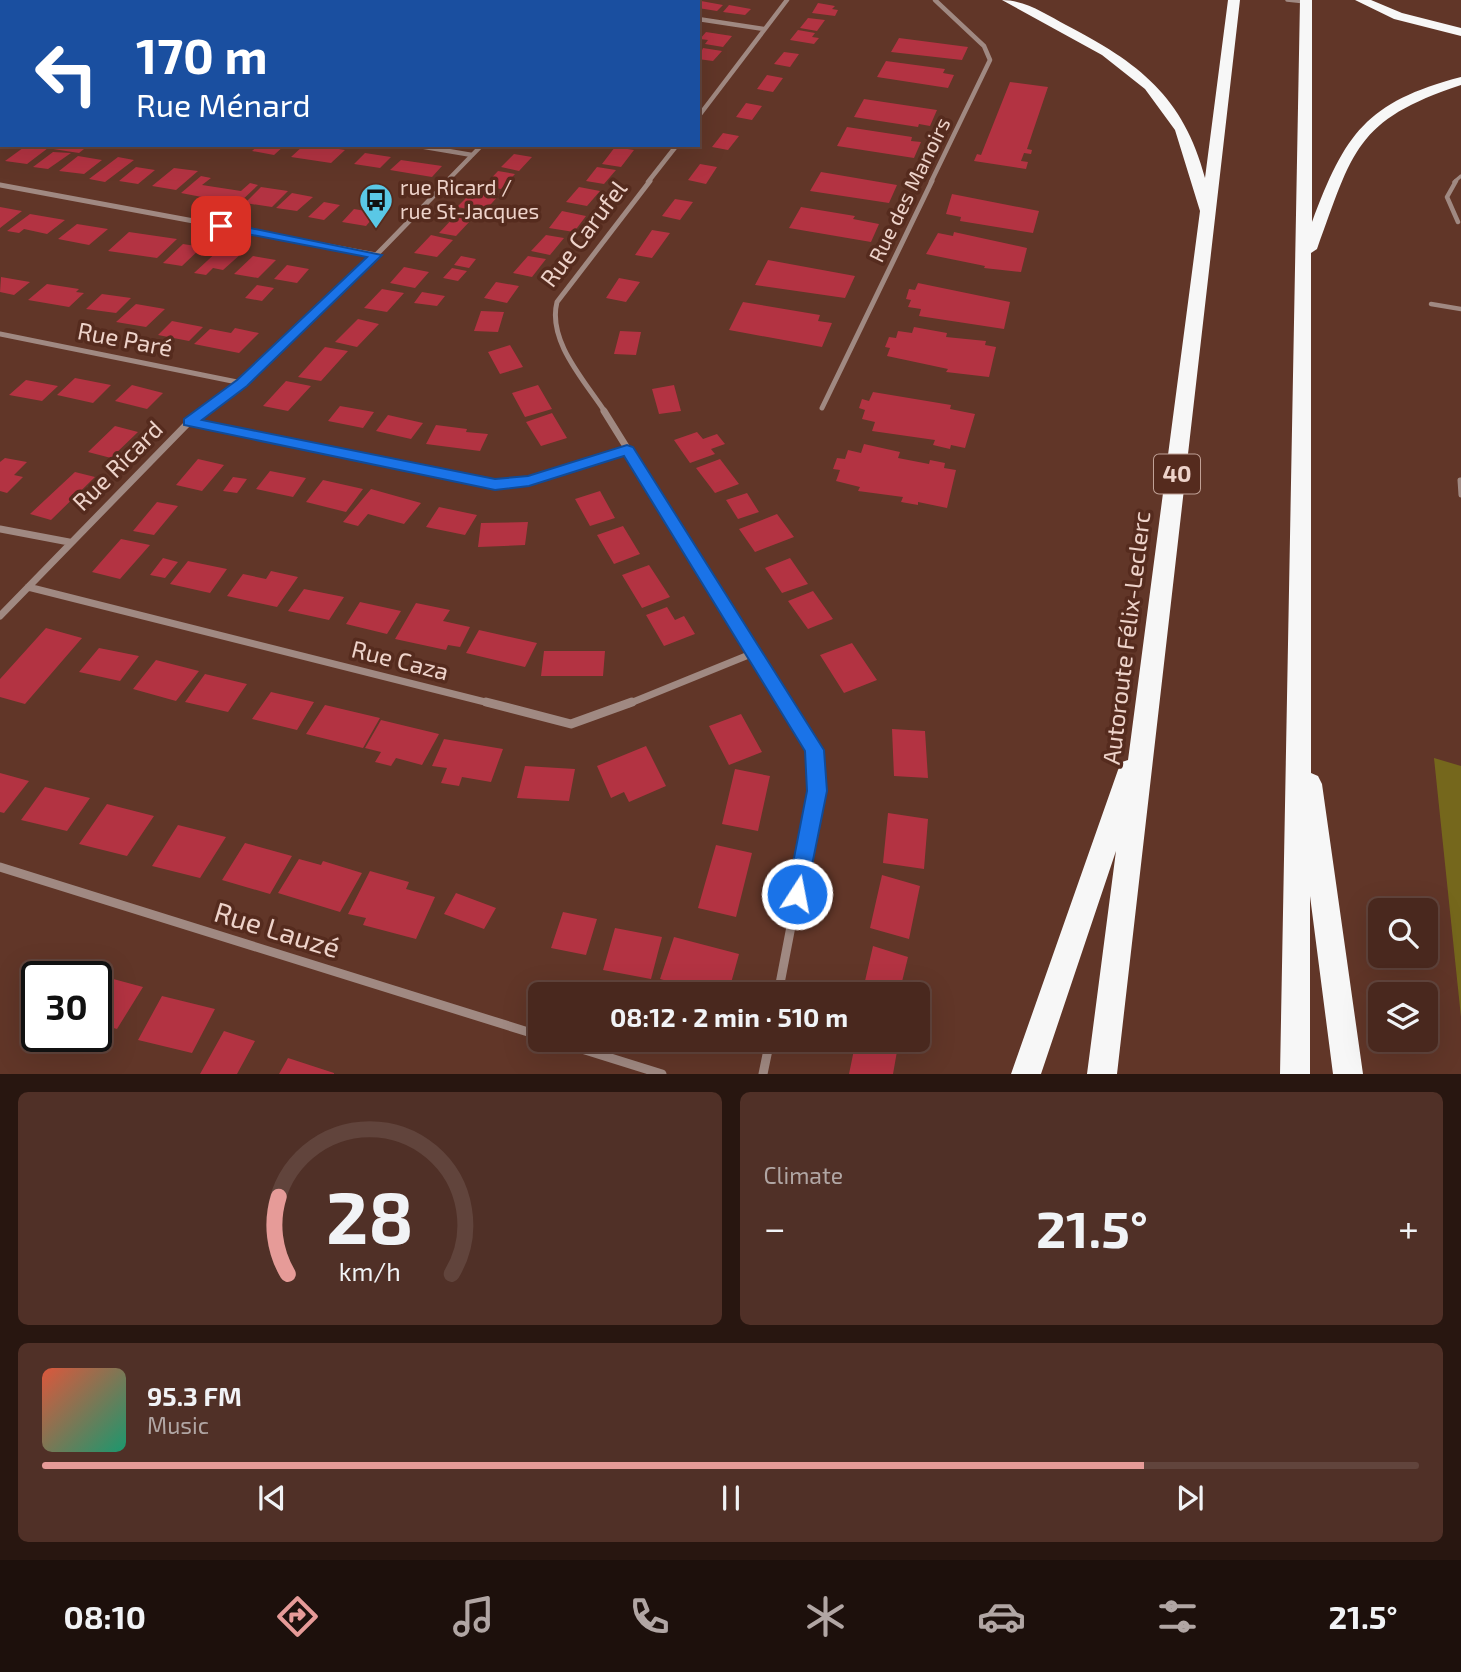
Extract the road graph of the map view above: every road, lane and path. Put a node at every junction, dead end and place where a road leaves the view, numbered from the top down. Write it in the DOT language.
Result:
graph roads {
  1 [pos="787,0"];
  2 [pos="935,0"];
  3 [pos="1008,0"];
  4 [pos="1234,0"];
  5 [pos="1287,0"];
  6 [pos="1361,0"];
  7 [pos="1306,1"];
  8 [pos="700,19"];
  9 [pos="764,29"];
  10 [pos="1461,32"];
  11 [pos="1461,81"];
  12 [pos="700,114"];
  13 [pos="425,147"];
  14 [pos="480,147"];
  15 [pos="675,147"];
  16 [pos="472,155"];
  17 [pos="1461,176"];
  18 [pos="0,185"];
  19 [pos="1452,213"];
  20 [pos="1461,214"];
  21 [pos="1208,219"];
  22 [pos="1458,222"];
  23 [pos="376,255"];
  24 [pos="1304,262"];
  25 [pos="1431,304"];
  26 [pos="1461,309"];
  27 [pos="0,334"];
  28 [pos="242,383"];
  29 [pos="821,408"];
  30 [pos="189,422"];
  31 [pos="627,450"];
  32 [pos="1460,480"];
  33 [pos="1461,495"];
  34 [pos="0,529"];
  35 [pos="69,542"];
  36 [pos="28,587"];
  37 [pos="0,616"];
  38 [pos="756,652"];
  39 [pos="1299,709"];
  40 [pos="1146,729"];
  41 [pos="0,867"];
  42 [pos="780,982"];
  43 [pos="528,1032"];
  44 [pos="593,1052"];
  45 [pos="767,1052"];
  46 [pos="662,1073"];
  47 [pos="763,1073"];
  48 [pos="1026,1073"];
  49 [pos="1102,1073"];
  50 [pos="1294,1073"];
  51 [pos="1348,1073"];
  1 -- 9 [label="street"];
  2 -- 29 [label="street, Rue des Manoirs"];
  3 -- 21 [label="highway"];
  4 -- 21 [label="highway, Autoroute Félix-Leclerc / 40"];
  5 -- 7 [label="lane"];
  6 -- 10 [label="highway"];
  7 -- 24 [label="highway"];
  8 -- 9 [label="street"];
  9 -- 12 [label="street"];
  11 -- 24 [label="highway"];
  13 -- 16 [label="street"];
  14 -- 16 [label="street, Rue Ricard"];
  15 -- 31 [label="street, Rue Carufel"];
  16 -- 23 [label="street, Rue Ricard"];
  17 -- 19 [label="lane"];
  18 -- 23 [label="street"];
  19 -- 20 [label="lane"];
  19 -- 22 [label="lane"];
  21 -- 40 [label="highway, Autoroute Félix-Leclerc / 40"];
  23 -- 28 [label="street, Rue Ricard"];
  24 -- 39 [label="highway"];
  25 -- 26 [label="lane"];
  27 -- 28 [label="street, Rue Paré"];
  28 -- 30 [label="street, Rue Ricard"];
  30 -- 31 [label="street"];
  30 -- 35 [label="street, Rue Ricard"];
  31 -- 38 [label="street, Rue Carufel"];
  32 -- 33 [label="lane"];
  34 -- 35 [label="street"];
  35 -- 36 [label="street, Rue Ricard"];
  36 -- 37 [label="street, Rue Ricard"];
  36 -- 38 [label="street, Rue Caza"];
  38 -- 42 [label="street, Rue Carufel"];
  39 -- 50 [label="highway"];
  39 -- 51 [label="highway"];
  40 -- 48 [label="highway"];
  40 -- 49 [label="highway, Autoroute Félix-Leclerc / 40"];
  41 -- 43 [label="street, Rue Lauzé"];
  44 -- 46 [label="street"];
  45 -- 47 [label="street"];
}
